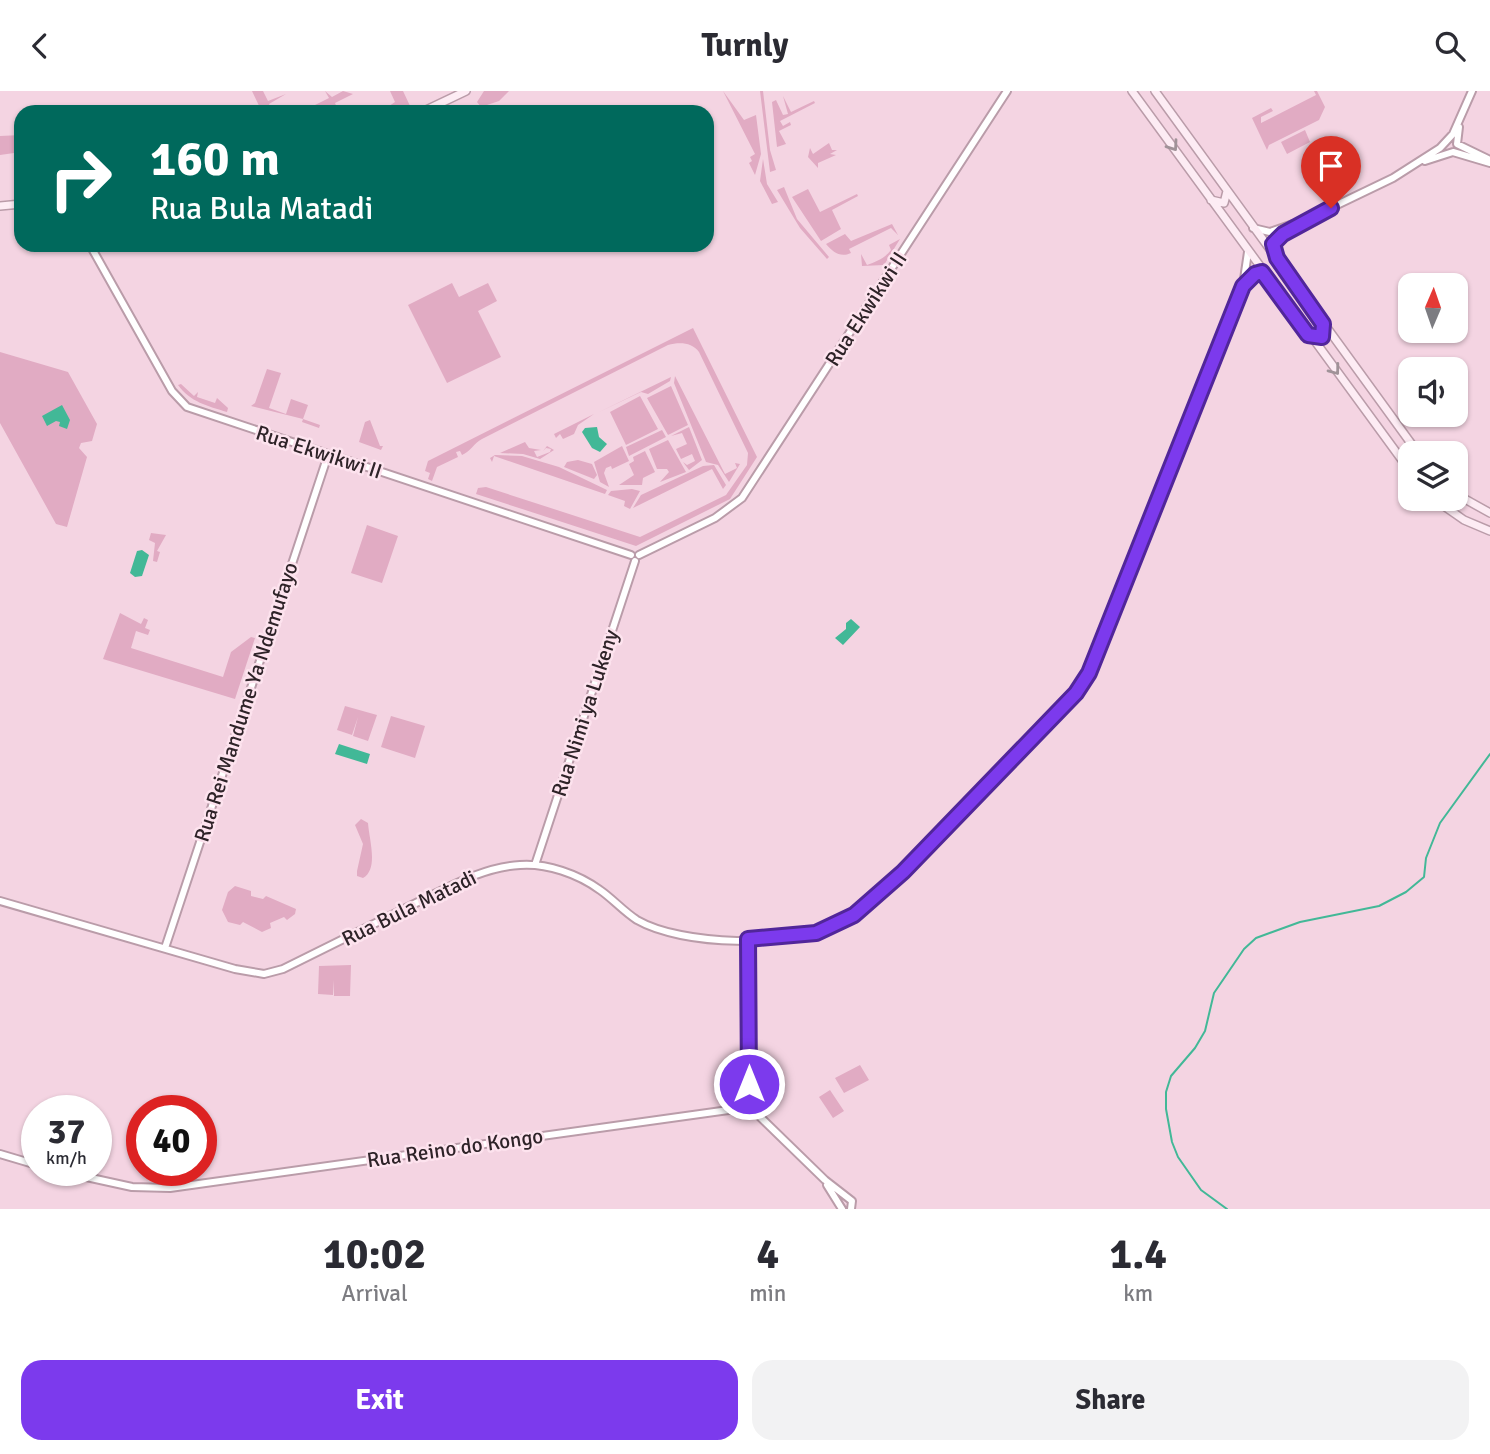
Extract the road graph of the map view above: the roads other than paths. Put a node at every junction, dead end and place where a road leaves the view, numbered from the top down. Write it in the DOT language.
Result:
graph roads {
  1 [pos="466,91"];
  2 [pos="1007,91"];
  3 [pos="1132,91"];
  4 [pos="1155,91"];
  5 [pos="1472,91"];
  6 [pos="437,105"];
  7 [pos="1464,111"];
  8 [pos="1447,143"];
  9 [pos="1457,144"];
  10 [pos="1453,152"];
  11 [pos="1490,161"];
  12 [pos="1411,168"];
  13 [pos="1227,191"];
  14 [pos="1211,199"];
  15 [pos="1308,219"];
  16 [pos="1252,228"];
  17 [pos="94,252"];
  18 [pos="1248,252"];
  19 [pos="1277,258"];
  20 [pos="1262,272"];
  21 [pos="1243,286"];
  22 [pos="1323,324"];
  23 [pos="1308,335"];
  24 [pos="1409,441"];
  25 [pos="328,455"];
  26 [pos="1398,455"];
  27 [pos="1468,501"];
  28 [pos="1452,511"];
  29 [pos="1490,513"];
  30 [pos="1490,531"];
  31 [pos="635,557"];
  32 [pos="535,865"];
  33 [pos="0,901"];
  34 [pos="748,939"];
  35 [pos="165,949"];
  36 [pos="749,1108"];
  37 [pos="0,1154"];
  38 [pos="21,1160"];
  39 [pos="825,1180"];
  40 [pos="112,1183"];
  41 [pos="842,1209"];
  42 [pos="852,1209"];
  1 -- 6 [label="main road"];
  2 -- 31 [label="street, Rua Ekwikwi II"];
  3 -- 14 [label="main road, one-way"];
  4 -- 13 [label="main road"];
  5 -- 7 [label="street"];
  7 -- 8 [label="street"];
  7 -- 9 [label="street"];
  8 -- 9 [label="street"];
  8 -- 10 [label="street"];
  8 -- 12 [label="street"];
  9 -- 10 [label="street"];
  9 -- 11 [label="street"];
  10 -- 11 [label="street"];
  10 -- 12 [label="street"];
  12 -- 15 [label="street"];
  13 -- 14 [label="main road"];
  13 -- 16 [label="main road"];
  14 -- 18 [label="main road"];
  15 -- 16 [label="street"];
  15 -- 19 [label="street"];
  16 -- 19 [label="main road"];
  17 -- 25 [label="street, Rua Ekwikwi II"];
  18 -- 20 [label="main road"];
  18 -- 21 [label="street, Rua Bula Matadi"];
  19 -- 22 [label="main road"];
  20 -- 21 [label="street"];
  20 -- 23 [label="main road"];
  21 -- 34 [label="street, Rua Bula Matadi"];
  22 -- 23 [label="main road"];
  22 -- 24 [label="main road"];
  23 -- 26 [label="main road, one-way"];
  25 -- 31 [label="street, Rua Ekwikwi II"];
  25 -- 35 [label="street, Rua Rei Mandume Ya Ndemufayo"];
  27 -- 29 [label="main road"];
  28 -- 30 [label="main road"];
  31 -- 32 [label="street, Rua Nimi ya Lukeny"];
  32 -- 34 [label="street, Rua Bula Matadi"];
  32 -- 35 [label="street, Rua Bula Matadi"];
  33 -- 35 [label="street, Rua Bula Matadi"];
  34 -- 36 [label="street"];
  36 -- 39 [label="street"];
  36 -- 40 [label="street, Rua Reino do Kongo"];
  37 -- 38 [label="street"];
  39 -- 41 [label="street"];
  39 -- 42 [label="street"];
}
